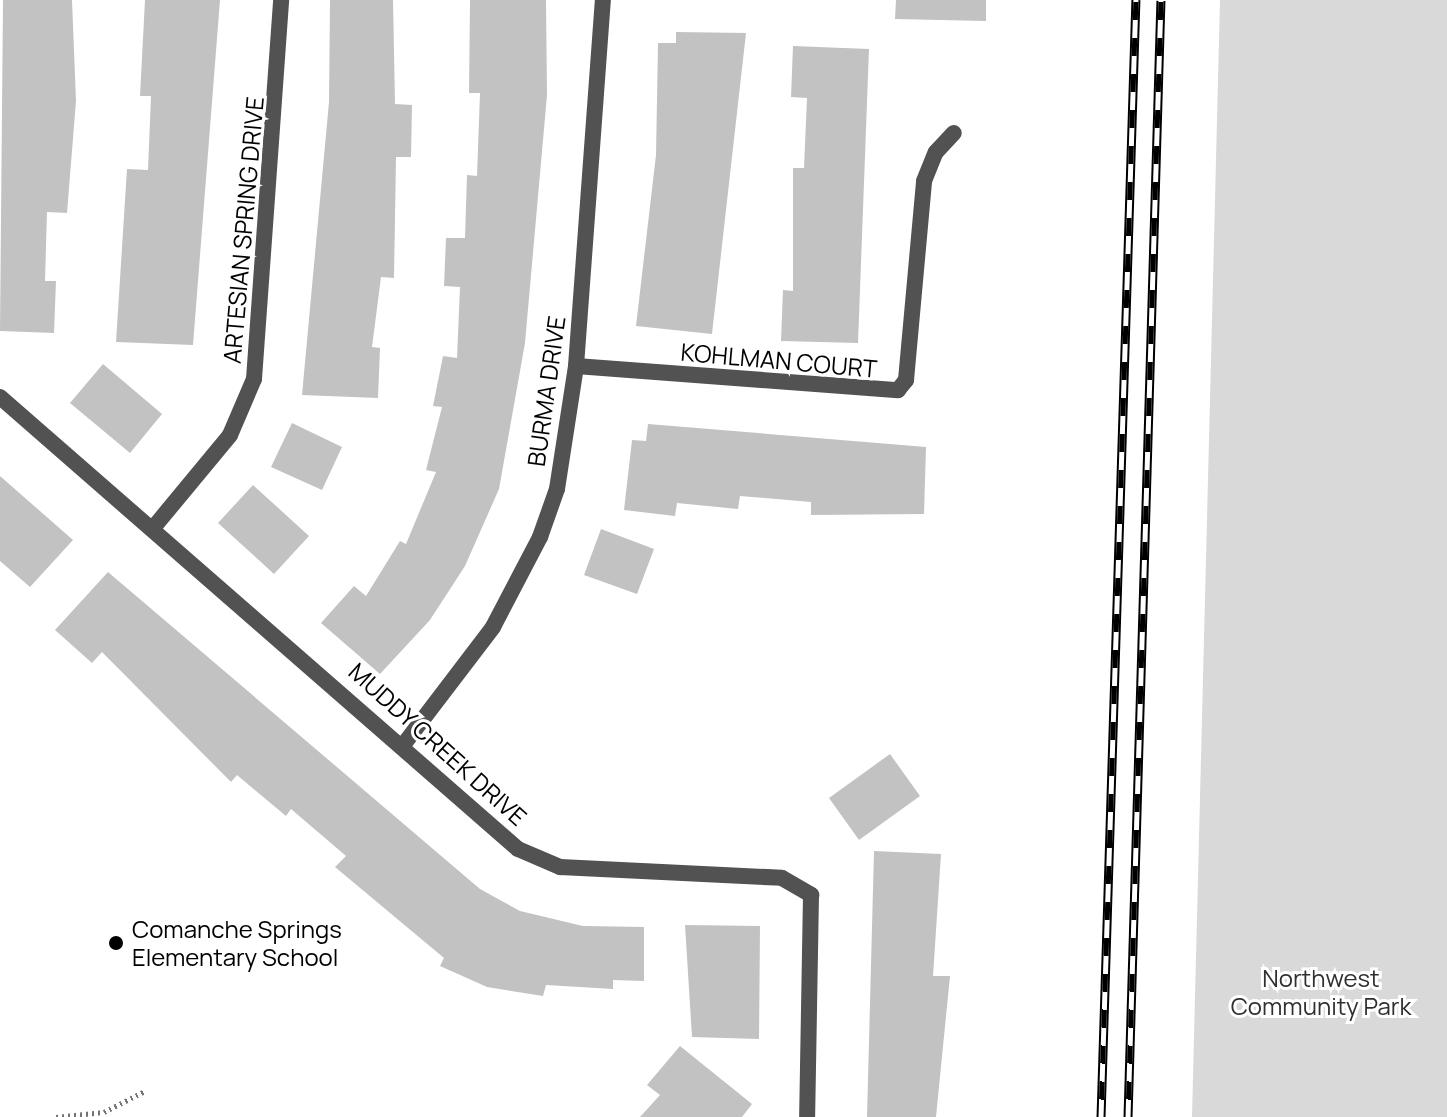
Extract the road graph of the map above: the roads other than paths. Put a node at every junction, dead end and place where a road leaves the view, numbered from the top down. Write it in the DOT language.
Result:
graph roads {
  1 [pos="281,0"];
  2 [pos="603,0"];
  3 [pos="954,133"];
  4 [pos="576,366"];
  5 [pos="0,397"];
  6 [pos="154,527"];
  7 [pos="404,744"];
  8 [pos="807,1117"];
  1 -- 6 [label="street, ARTESIAN SPRING DRIVE"];
  2 -- 4 [label="street, BURMA DRIVE"];
  3 -- 4 [label="street, KOHLMAN COURT"];
  4 -- 7 [label="street, BURMA DRIVE"];
  5 -- 6 [label="street, MUDDY CREEK DRIVE"];
  6 -- 7 [label="street, MUDDY CREEK DRIVE"];
  7 -- 8 [label="street, MUDDY CREEK DRIVE"];
}
